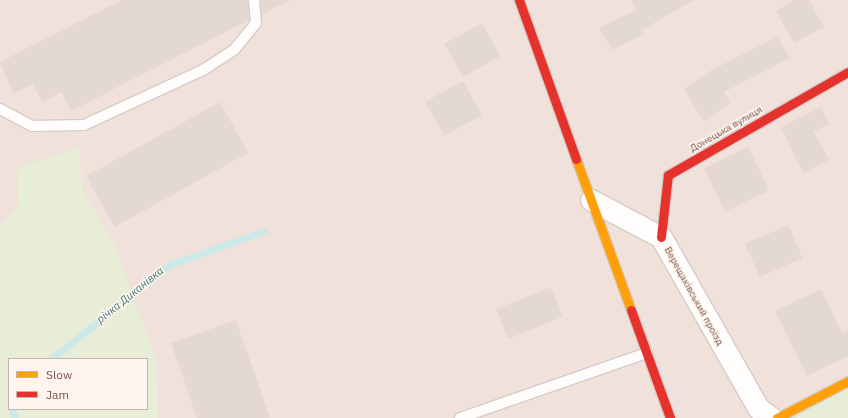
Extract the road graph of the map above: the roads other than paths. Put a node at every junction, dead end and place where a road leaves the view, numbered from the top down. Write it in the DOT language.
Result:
graph roads {
  1 [pos="254,0"];
  2 [pos="519,0"];
  3 [pos="848,72"];
  4 [pos="0,109"];
  5 [pos="591,200"];
  6 [pos="661,237"];
  7 [pos="647,353"];
  8 [pos="848,381"];
  9 [pos="460,418"];
  10 [pos="670,418"];
  11 [pos="772,418"];
  12 [pos="777,418"];
  1 -- 4 [label="lane"];
  2 -- 5 [label="street"];
  3 -- 6 [label="street, Донецька вулиця"];
  5 -- 6 [label="street, Верещаківський проїзд"];
  5 -- 7 [label="street"];
  6 -- 11 [label="street, Верещаківський проїзд"];
  7 -- 9 [label="lane"];
  7 -- 10 [label="street"];
  8 -- 12 [label="street"];
}
